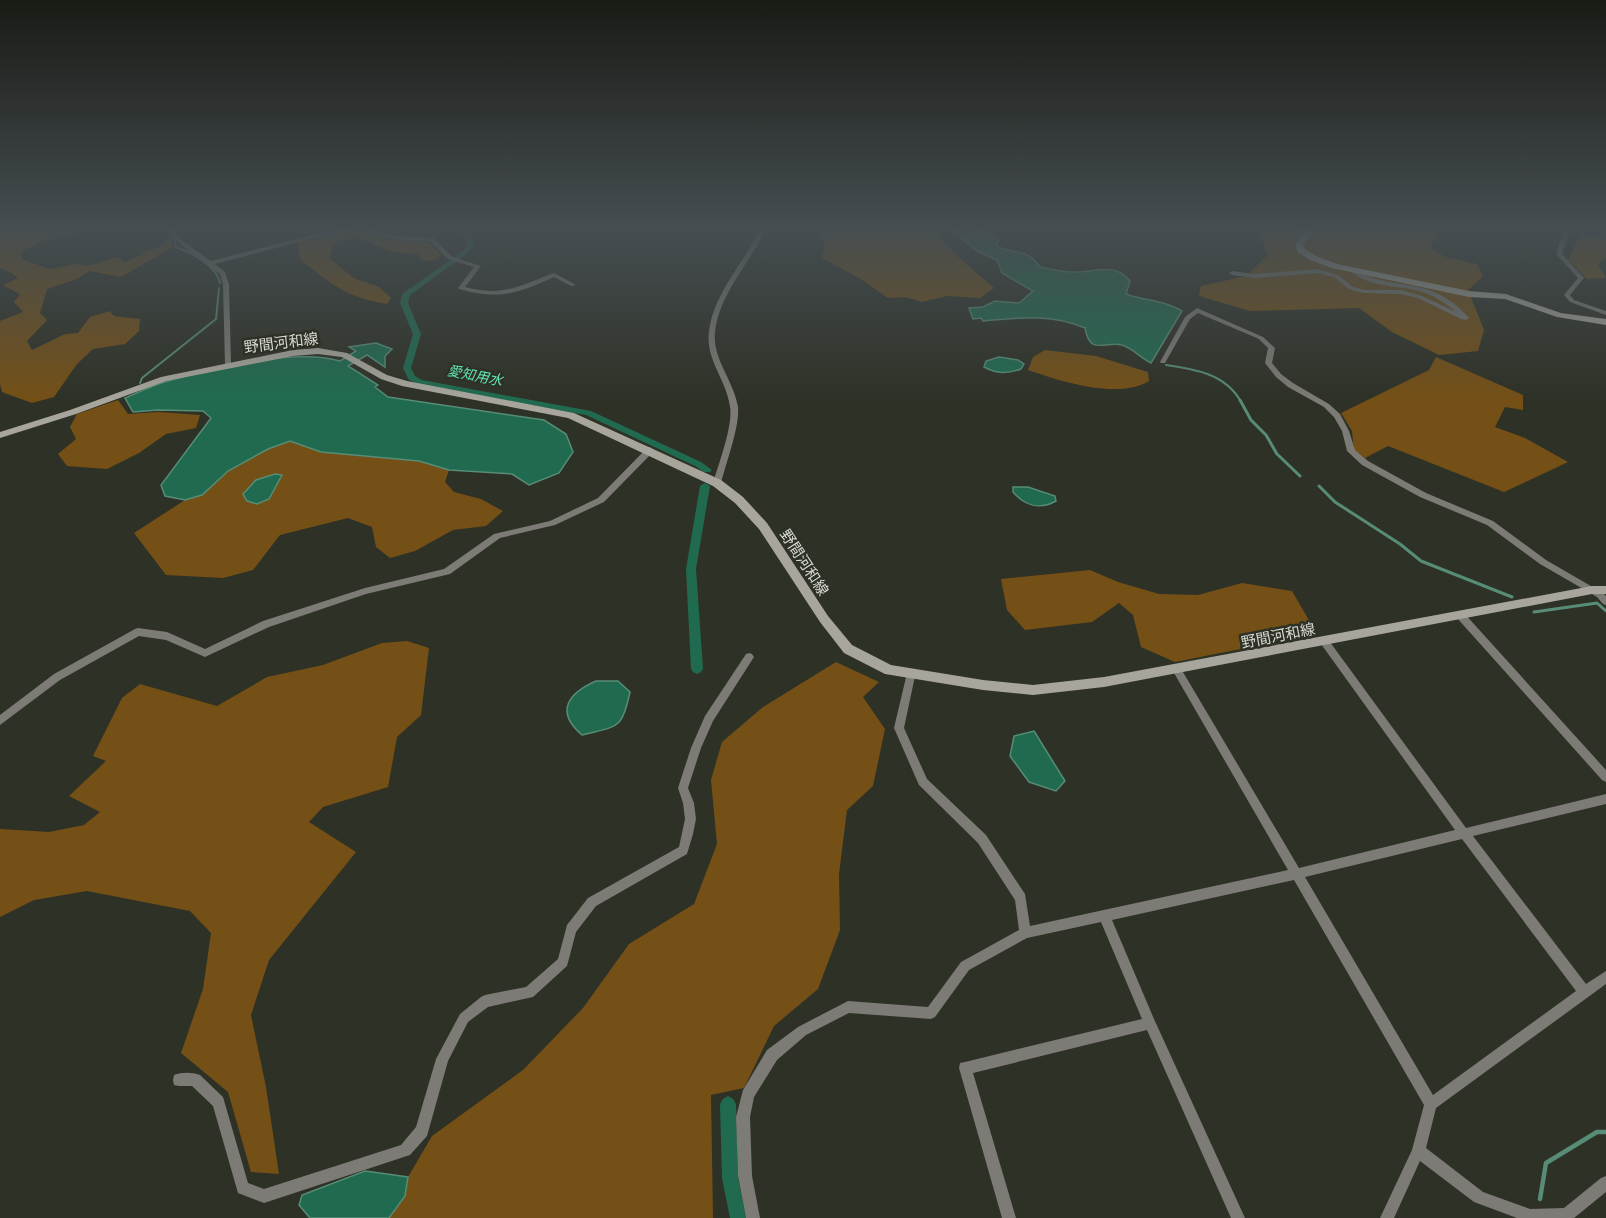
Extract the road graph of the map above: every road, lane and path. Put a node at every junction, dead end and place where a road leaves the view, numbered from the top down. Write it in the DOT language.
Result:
graph roads {
  1 [pos="226,286"];
  2 [pos="462,286"];
  3 [pos="527,286"];
  4 [pos="731,286"];
  5 [pos="1348,286"];
  6 [pos="1394,286"];
  7 [pos="1429,286"];
  8 [pos="1575,286"];
  9 [pos="1606,313"];
  10 [pos="1606,322"];
  11 [pos="1163,362"];
  12 [pos="228,364"];
  13 [pos="0,435"];
  14 [pos="650,450"];
  15 [pos="717,483"];
  16 [pos="1592,590"];
  17 [pos="1606,590"];
  18 [pos="1606,602"];
  19 [pos="1460,615"];
  20 [pos="1324,641"];
  21 [pos="749,657"];
  22 [pos="1177,670"];
  23 [pos="910,676"];
  24 [pos="0,721"];
  25 [pos="1606,777"];
  26 [pos="1606,799"];
  27 [pos="1463,832"];
  28 [pos="1296,874"];
  29 [pos="1104,915"];
  30 [pos="1025,933"];
  31 [pos="1606,977"];
  32 [pos="1585,993"];
  33 [pos="1150,1023"];
  34 [pos="179,1080"];
  35 [pos="1431,1104"];
  36 [pos="1418,1151"];
  37 [pos="1606,1183"];
  38 [pos="753,1218"];
  39 [pos="1009,1218"];
  40 [pos="1238,1218"];
  41 [pos="1387,1218"];
  1 -- 12 [label="street"];
  2 -- 3 [label="street"];
  4 -- 15 [label="street"];
  5 -- 6 [label="street"];
  7 -- 10 [label="main road"];
  8 -- 9 [label="street"];
  11 -- 16 [label="street"];
  12 -- 13 [label="main road, 野間河和線"];
  12 -- 14 [label="main road, 野間河和線"];
  14 -- 15 [label="main road, 野間河和線"];
  14 -- 24 [label="street"];
  15 -- 23 [label="main road, 野間河和線"];
  16 -- 17 [label="main road, 野間河和線"];
  16 -- 18 [label="street"];
  16 -- 19 [label="main road, 野間河和線"];
  19 -- 20 [label="main road, 野間河和線"];
  19 -- 25 [label="street"];
  20 -- 22 [label="main road, 野間河和線"];
  20 -- 27 [label="street"];
  21 -- 34 [label="street"];
  22 -- 23 [label="main road, 野間河和線"];
  22 -- 28 [label="street"];
  23 -- 30 [label="street"];
  26 -- 27 [label="street"];
  27 -- 28 [label="street"];
  27 -- 32 [label="street"];
  28 -- 29 [label="street"];
  28 -- 35 [label="street"];
  29 -- 30 [label="street"];
  29 -- 33 [label="street"];
  30 -- 38 [label="street"];
  31 -- 32 [label="street"];
  32 -- 35 [label="street"];
  33 -- 39 [label="street"];
  33 -- 40 [label="street"];
  35 -- 36 [label="street"];
  36 -- 37 [label="street"];
  36 -- 41 [label="street"];
}
